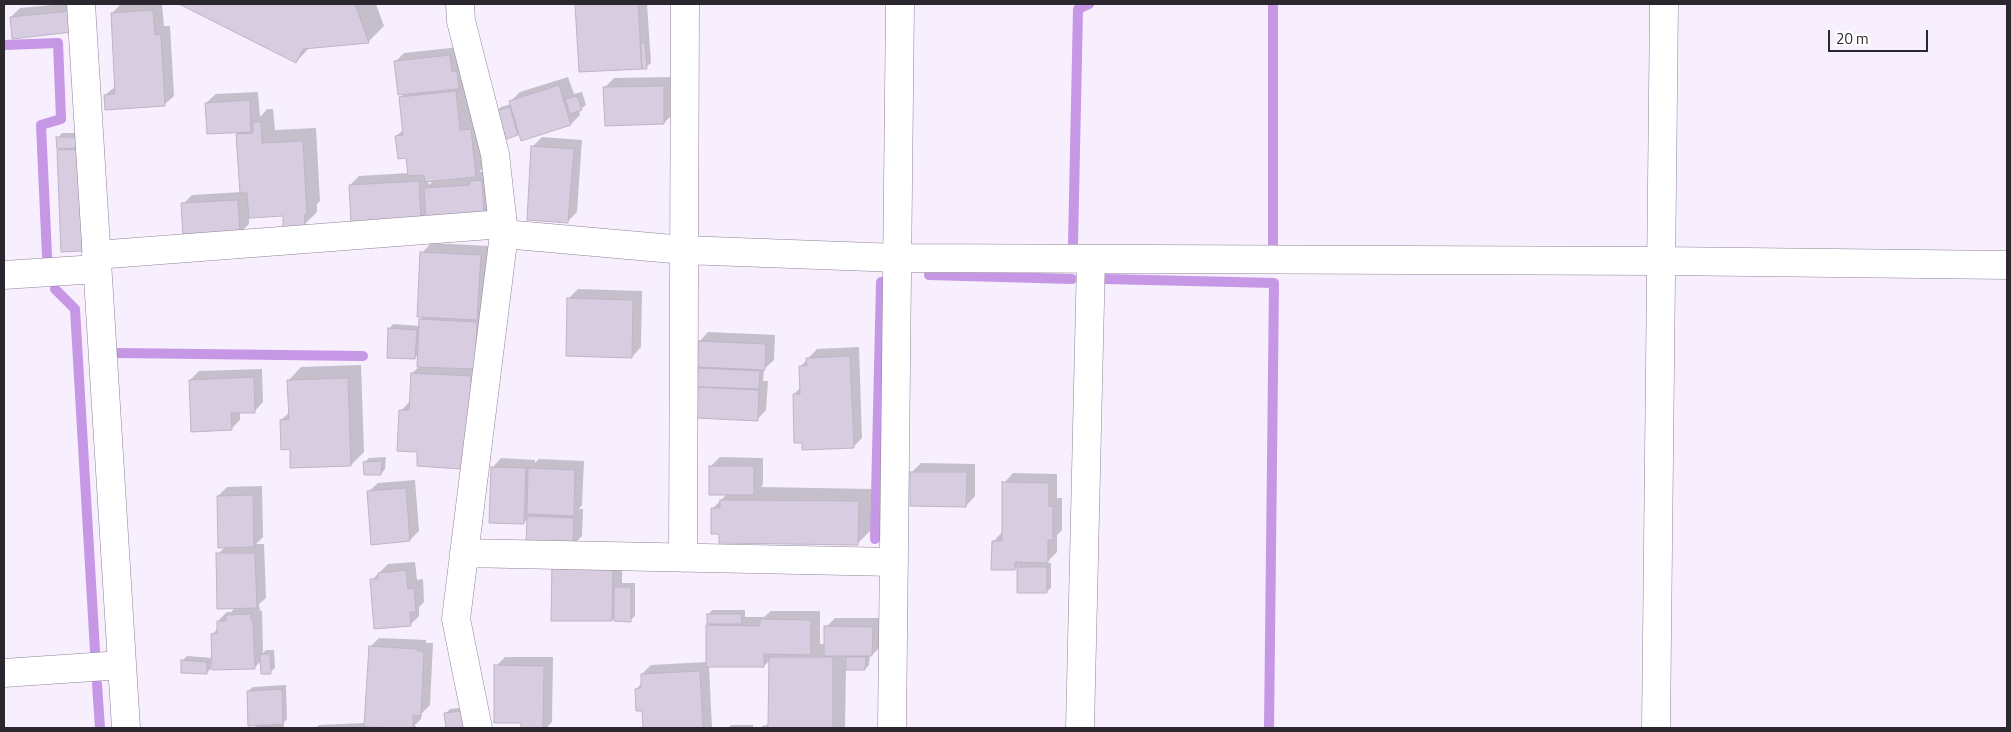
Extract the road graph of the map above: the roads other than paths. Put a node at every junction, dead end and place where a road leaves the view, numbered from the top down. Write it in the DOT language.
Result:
graph roads {
  1 [pos="81,4"];
  2 [pos="460,4"];
  3 [pos="686,4"];
  4 [pos="900,4"];
  5 [pos="1664,4"];
  6 [pos="503,229"];
  7 [pos="684,250"];
  8 [pos="898,258"];
  9 [pos="1091,259"];
  10 [pos="1660,261"];
  11 [pos="97,262"];
  12 [pos="2007,265"];
  13 [pos="4,275"];
  14 [pos="464,553"];
  15 [pos="683,558"];
  16 [pos="894,562"];
  17 [pos="122,665"];
  18 [pos="4,673"];
  19 [pos="126,728"];
  20 [pos="478,728"];
  21 [pos="892,728"];
  22 [pos="1080,728"];
  23 [pos="1656,728"];
  1 -- 11 [label="street"];
  2 -- 6 [label="street"];
  3 -- 7 [label="street"];
  4 -- 8 [label="street"];
  5 -- 10 [label="street"];
  6 -- 7 [label="street"];
  6 -- 11 [label="street"];
  6 -- 14 [label="street"];
  7 -- 8 [label="street"];
  7 -- 15 [label="street"];
  8 -- 9 [label="street"];
  8 -- 16 [label="street"];
  9 -- 10 [label="street"];
  9 -- 22 [label="street"];
  10 -- 12 [label="street"];
  10 -- 23 [label="street"];
  11 -- 13 [label="street"];
  11 -- 17 [label="street"];
  14 -- 15 [label="street"];
  14 -- 20 [label="street"];
  15 -- 16 [label="street"];
  16 -- 21 [label="street"];
  17 -- 18 [label="street"];
  17 -- 19 [label="street"];
}
